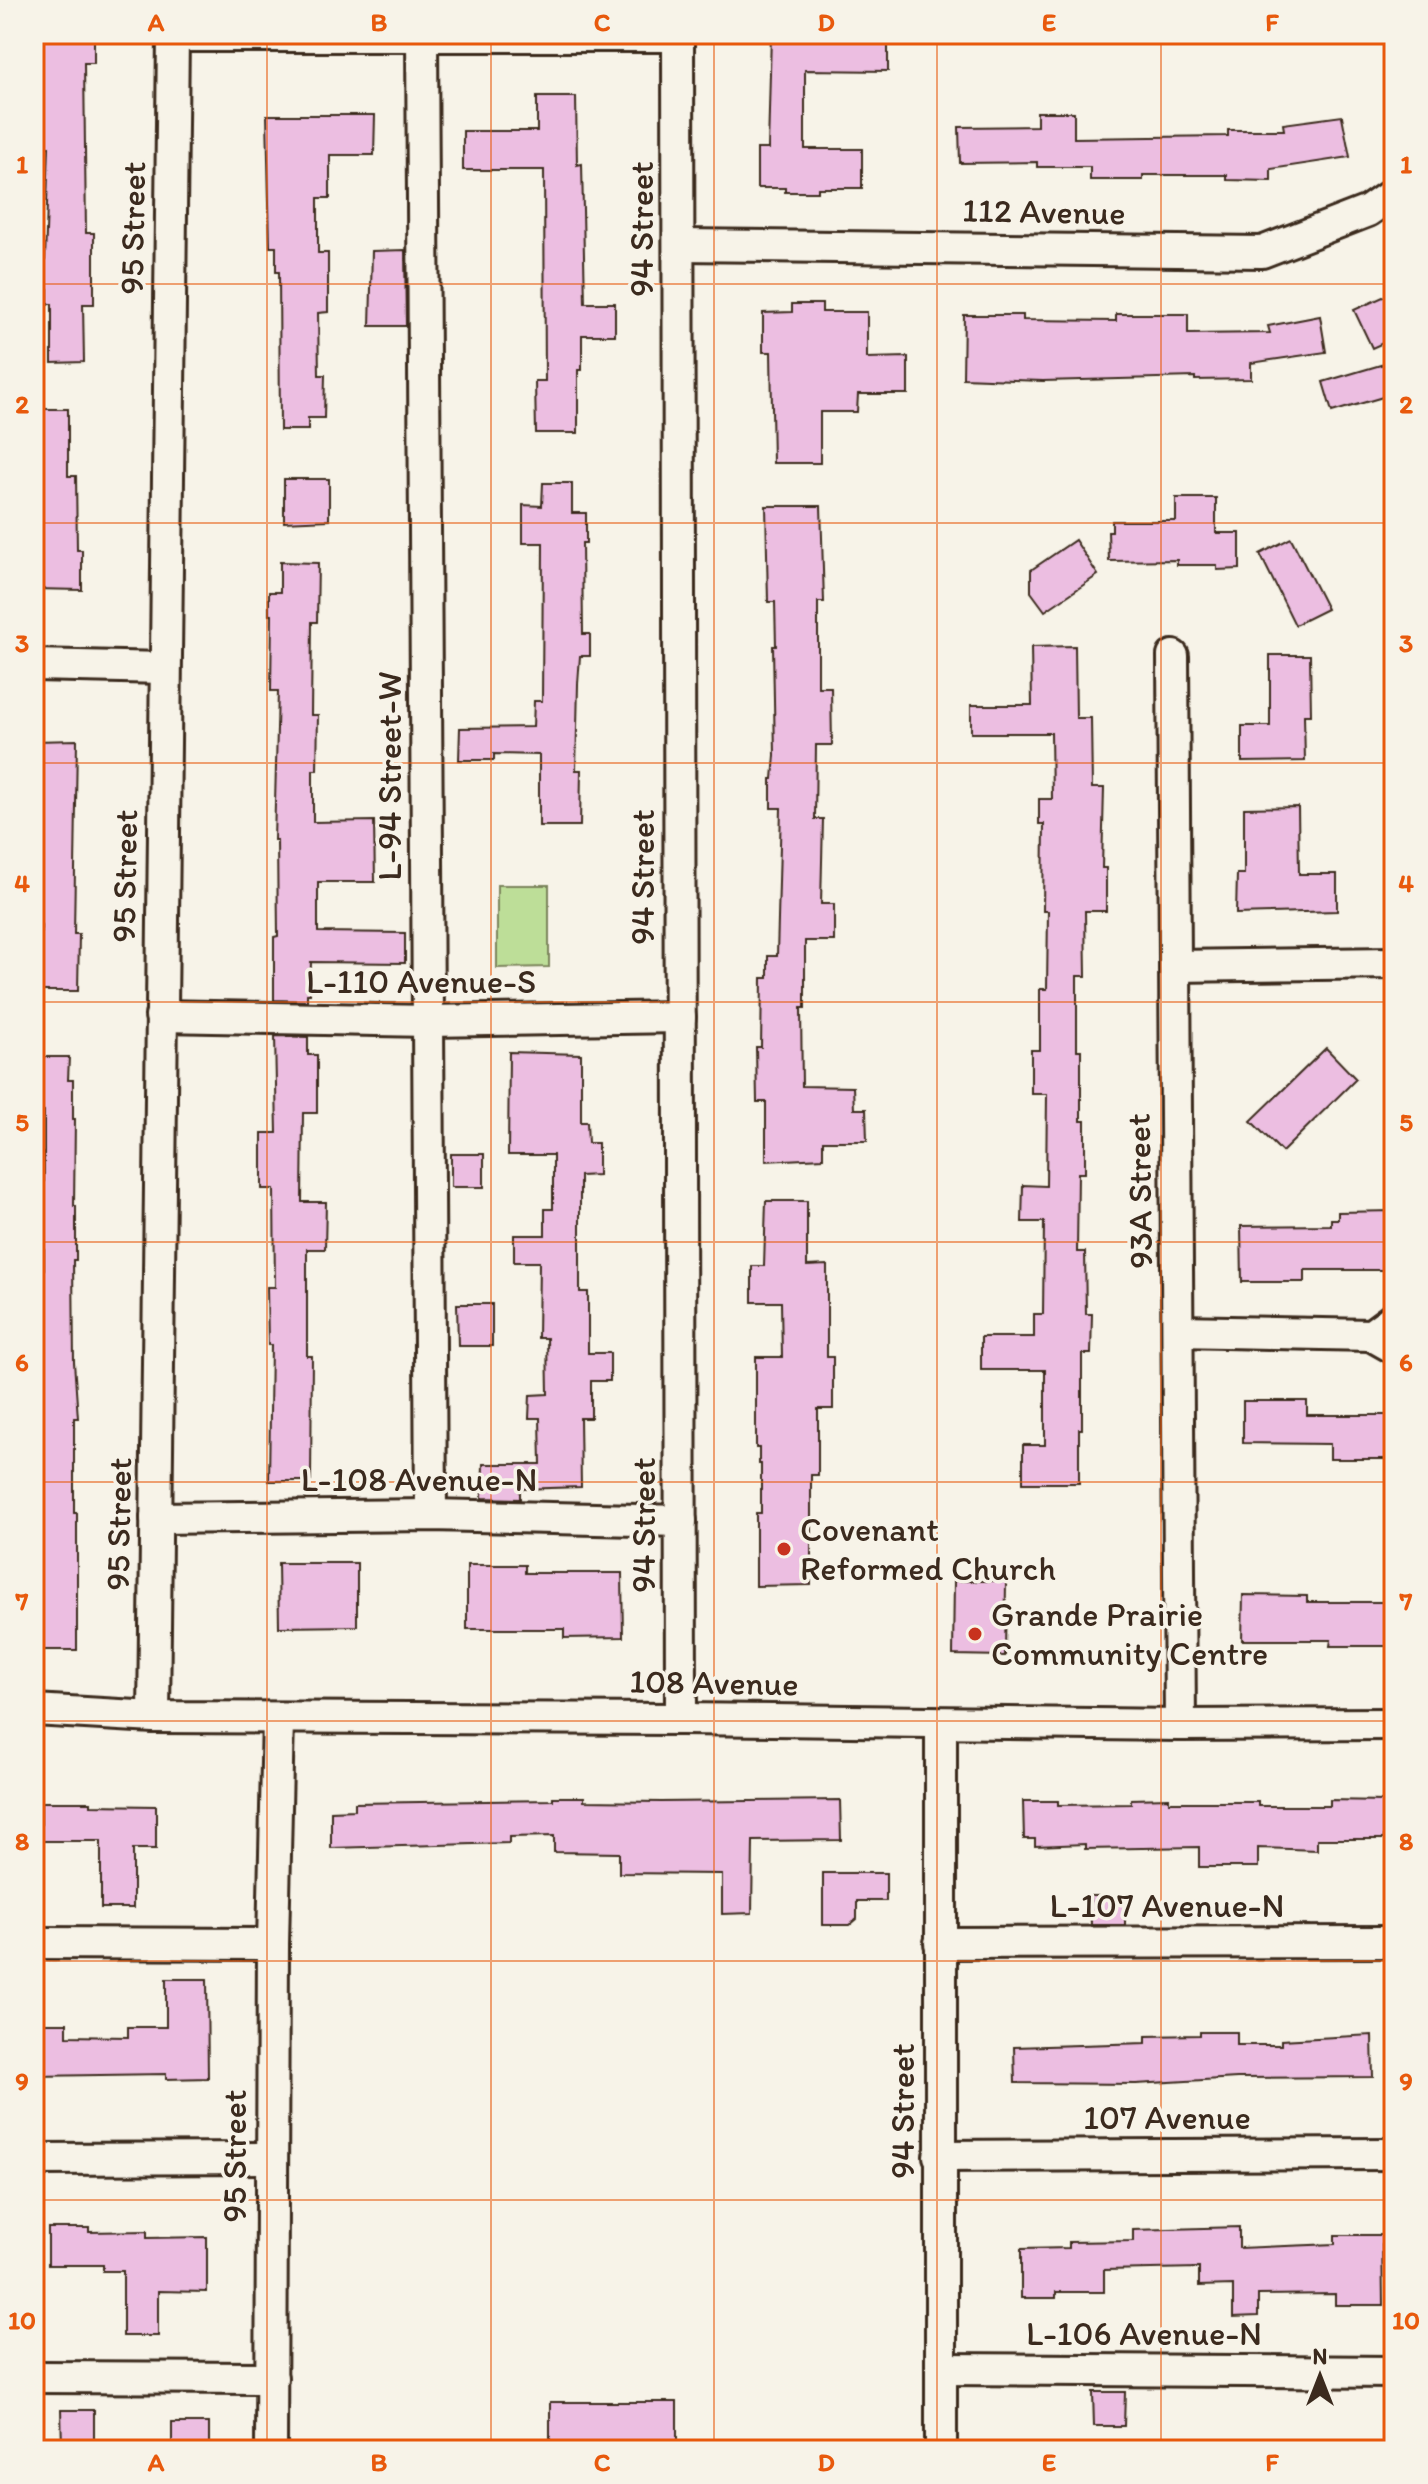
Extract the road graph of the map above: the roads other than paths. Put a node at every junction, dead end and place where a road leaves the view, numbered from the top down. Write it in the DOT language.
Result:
graph roads {
  1 [pos="678,35"];
  2 [pos="422,36"];
  3 [pos="1394,193"];
  4 [pos="680,245"];
  5 [pos="1173,656"];
  6 [pos="34,665"];
  7 [pos="165,668"];
  8 [pos="1394,963"];
  9 [pos="1175,966"];
  10 [pos="161,1016"];
  11 [pos="680,1017"];
  12 [pos="429,1021"];
  13 [pos="1179,1331"];
  14 [pos="1386,1334"];
  15 [pos="431,1515"];
  16 [pos="156,1518"];
  17 [pos="681,1521"];
  18 [pos="34,1710"];
  19 [pos="154,1717"];
  20 [pos="278,1718"];
  21 [pos="681,1719"];
  22 [pos="941,1723"];
  23 [pos="1394,1724"];
  24 [pos="1180,1725"];
  25 [pos="1394,1942"];
  26 [pos="34,1943"];
  27 [pos="940,1943"];
  28 [pos="273,1944"];
  29 [pos="1394,2154"];
  30 [pos="939,2156"];
  31 [pos="272,2158"];
  32 [pos="34,2159"];
  33 [pos="941,2369"];
  34 [pos="1394,2372"];
  35 [pos="34,2377"];
  36 [pos="272,2378"];
  37 [pos="271,2450"];
  38 [pos="941,2450"];
  1 -- 2 [label="street"];
  1 -- 4 [label="street, 94 Street"];
  2 -- 7 [label="street, 95 Street"];
  2 -- 12 [label="street, L-94 Street-W"];
  3 -- 4 [label="street, 112 Avenue"];
  4 -- 11 [label="street, 94 Street"];
  5 -- 9 [label="street, 93A Street"];
  6 -- 7 [label="street"];
  7 -- 10 [label="street, 95 Street"];
  8 -- 9 [label="street"];
  9 -- 13 [label="street, 93A Street"];
  10 -- 12 [label="street, L-110 Avenue-S"];
  10 -- 16 [label="street, 95 Street"];
  11 -- 12 [label="street, L-110 Avenue-S"];
  11 -- 17 [label="street, 94 Street"];
  12 -- 15 [label="street, L-94 Street-W"];
  13 -- 14 [label="street"];
  13 -- 24 [label="street, 93A Street"];
  15 -- 16 [label="street, L-108 Avenue-N"];
  15 -- 17 [label="street, L-108 Avenue-N"];
  16 -- 19 [label="street, 95 Street"];
  17 -- 21 [label="street, 94 Street"];
  18 -- 19 [label="street, 108 Avenue"];
  19 -- 20 [label="street, 108 Avenue"];
  20 -- 21 [label="street, 108 Avenue"];
  20 -- 28 [label="street, 95 Street"];
  21 -- 22 [label="street, 108 Avenue"];
  22 -- 24 [label="street, 108 Avenue"];
  22 -- 27 [label="street, 94 Street"];
  23 -- 24 [label="street, 108 Avenue"];
  25 -- 27 [label="street, L-107 Avenue-N"];
  26 -- 28 [label="street"];
  27 -- 30 [label="street, 94 Street"];
  28 -- 31 [label="street, 95 Street"];
  29 -- 30 [label="street, 107 Avenue"];
  30 -- 33 [label="street, 94 Street"];
  31 -- 32 [label="street"];
  31 -- 36 [label="street, 95 Street"];
  33 -- 34 [label="street, L-106 Avenue-N"];
  33 -- 38 [label="street, 94 Street"];
  35 -- 36 [label="street"];
  36 -- 37 [label="street, 95 Street"];
}
